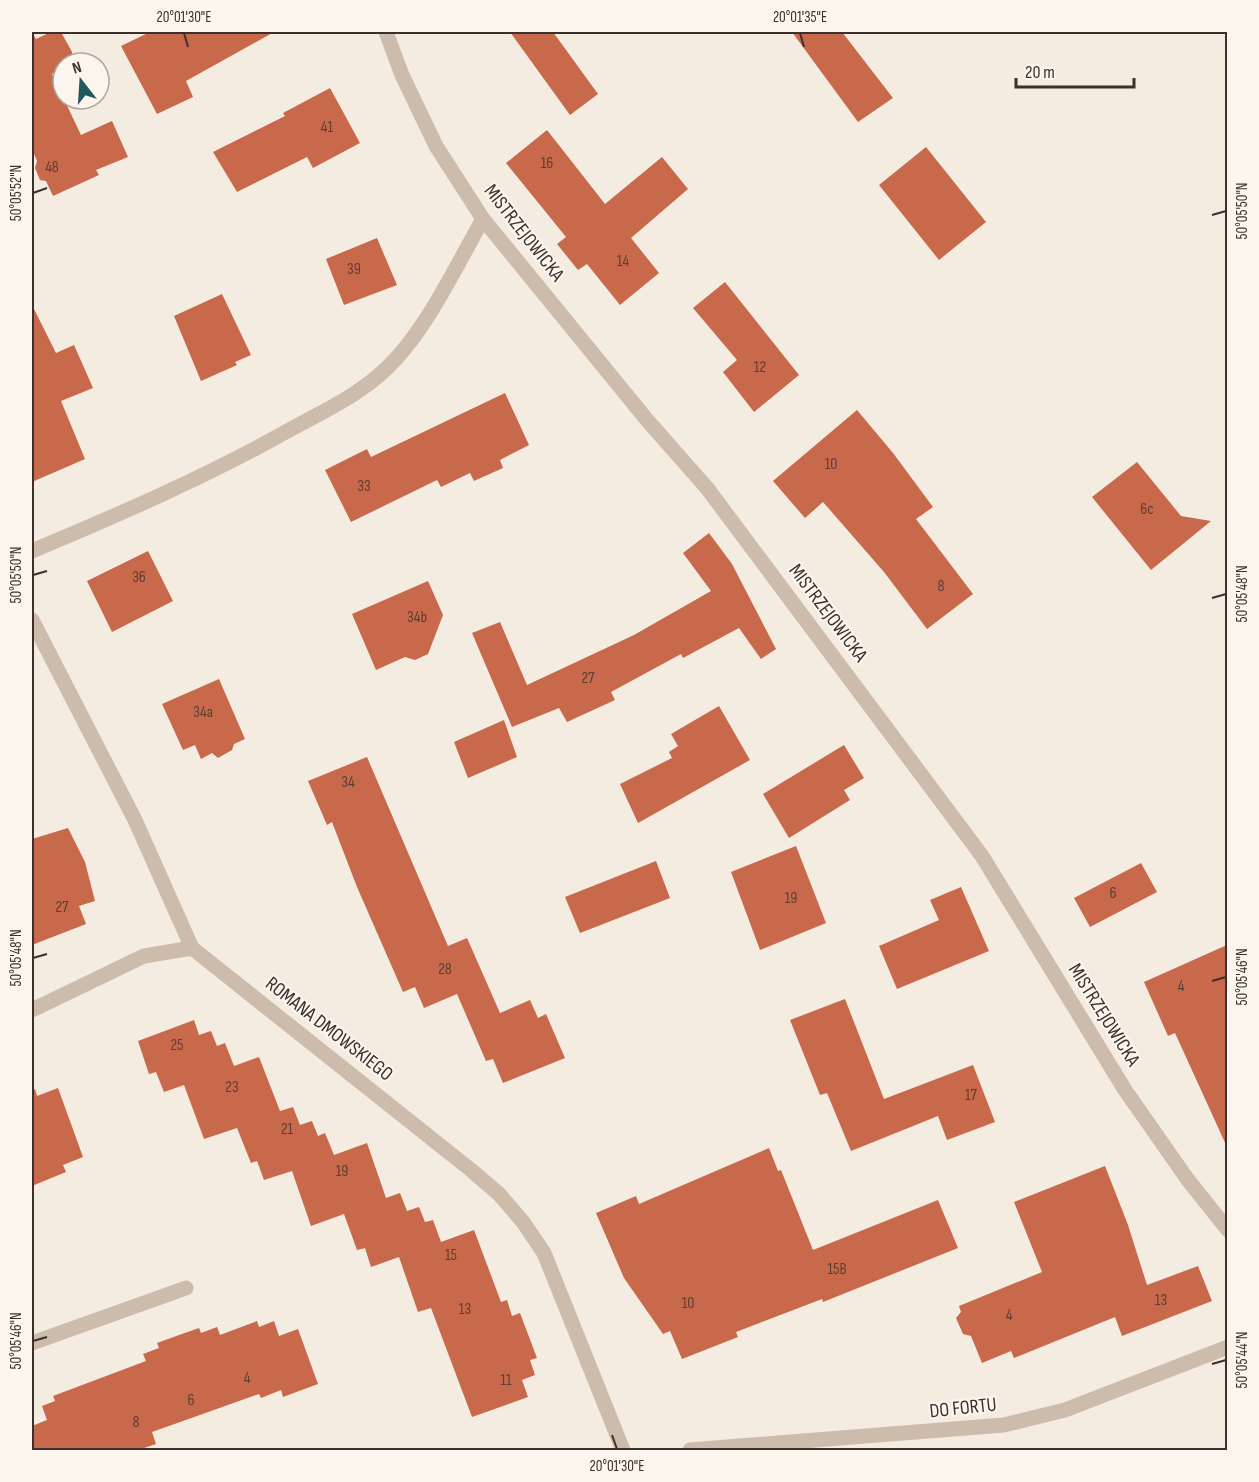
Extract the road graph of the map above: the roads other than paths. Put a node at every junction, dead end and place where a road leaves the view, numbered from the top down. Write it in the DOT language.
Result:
graph roads {
  1 [pos="386,32"];
  2 [pos="483,219"];
  3 [pos="32,551"];
  4 [pos="32,620"];
  5 [pos="192,948"];
  6 [pos="32,1010"];
  7 [pos="1227,1230"];
  8 [pos="186,1288"];
  9 [pos="32,1343"];
  10 [pos="1227,1347"];
  11 [pos="623,1450"];
  12 [pos="690,1450"];
  1 -- 2 [label="street, MISTRZEJOWICKA"];
  2 -- 3 [label="street"];
  2 -- 7 [label="street, MISTRZEJOWICKA"];
  4 -- 5 [label="street, ROMANA DMOWSKIEGO"];
  5 -- 6 [label="street"];
  5 -- 11 [label="street, ROMANA DMOWSKIEGO"];
  8 -- 9 [label="street"];
  10 -- 12 [label="street, DO FORTU"];
}
